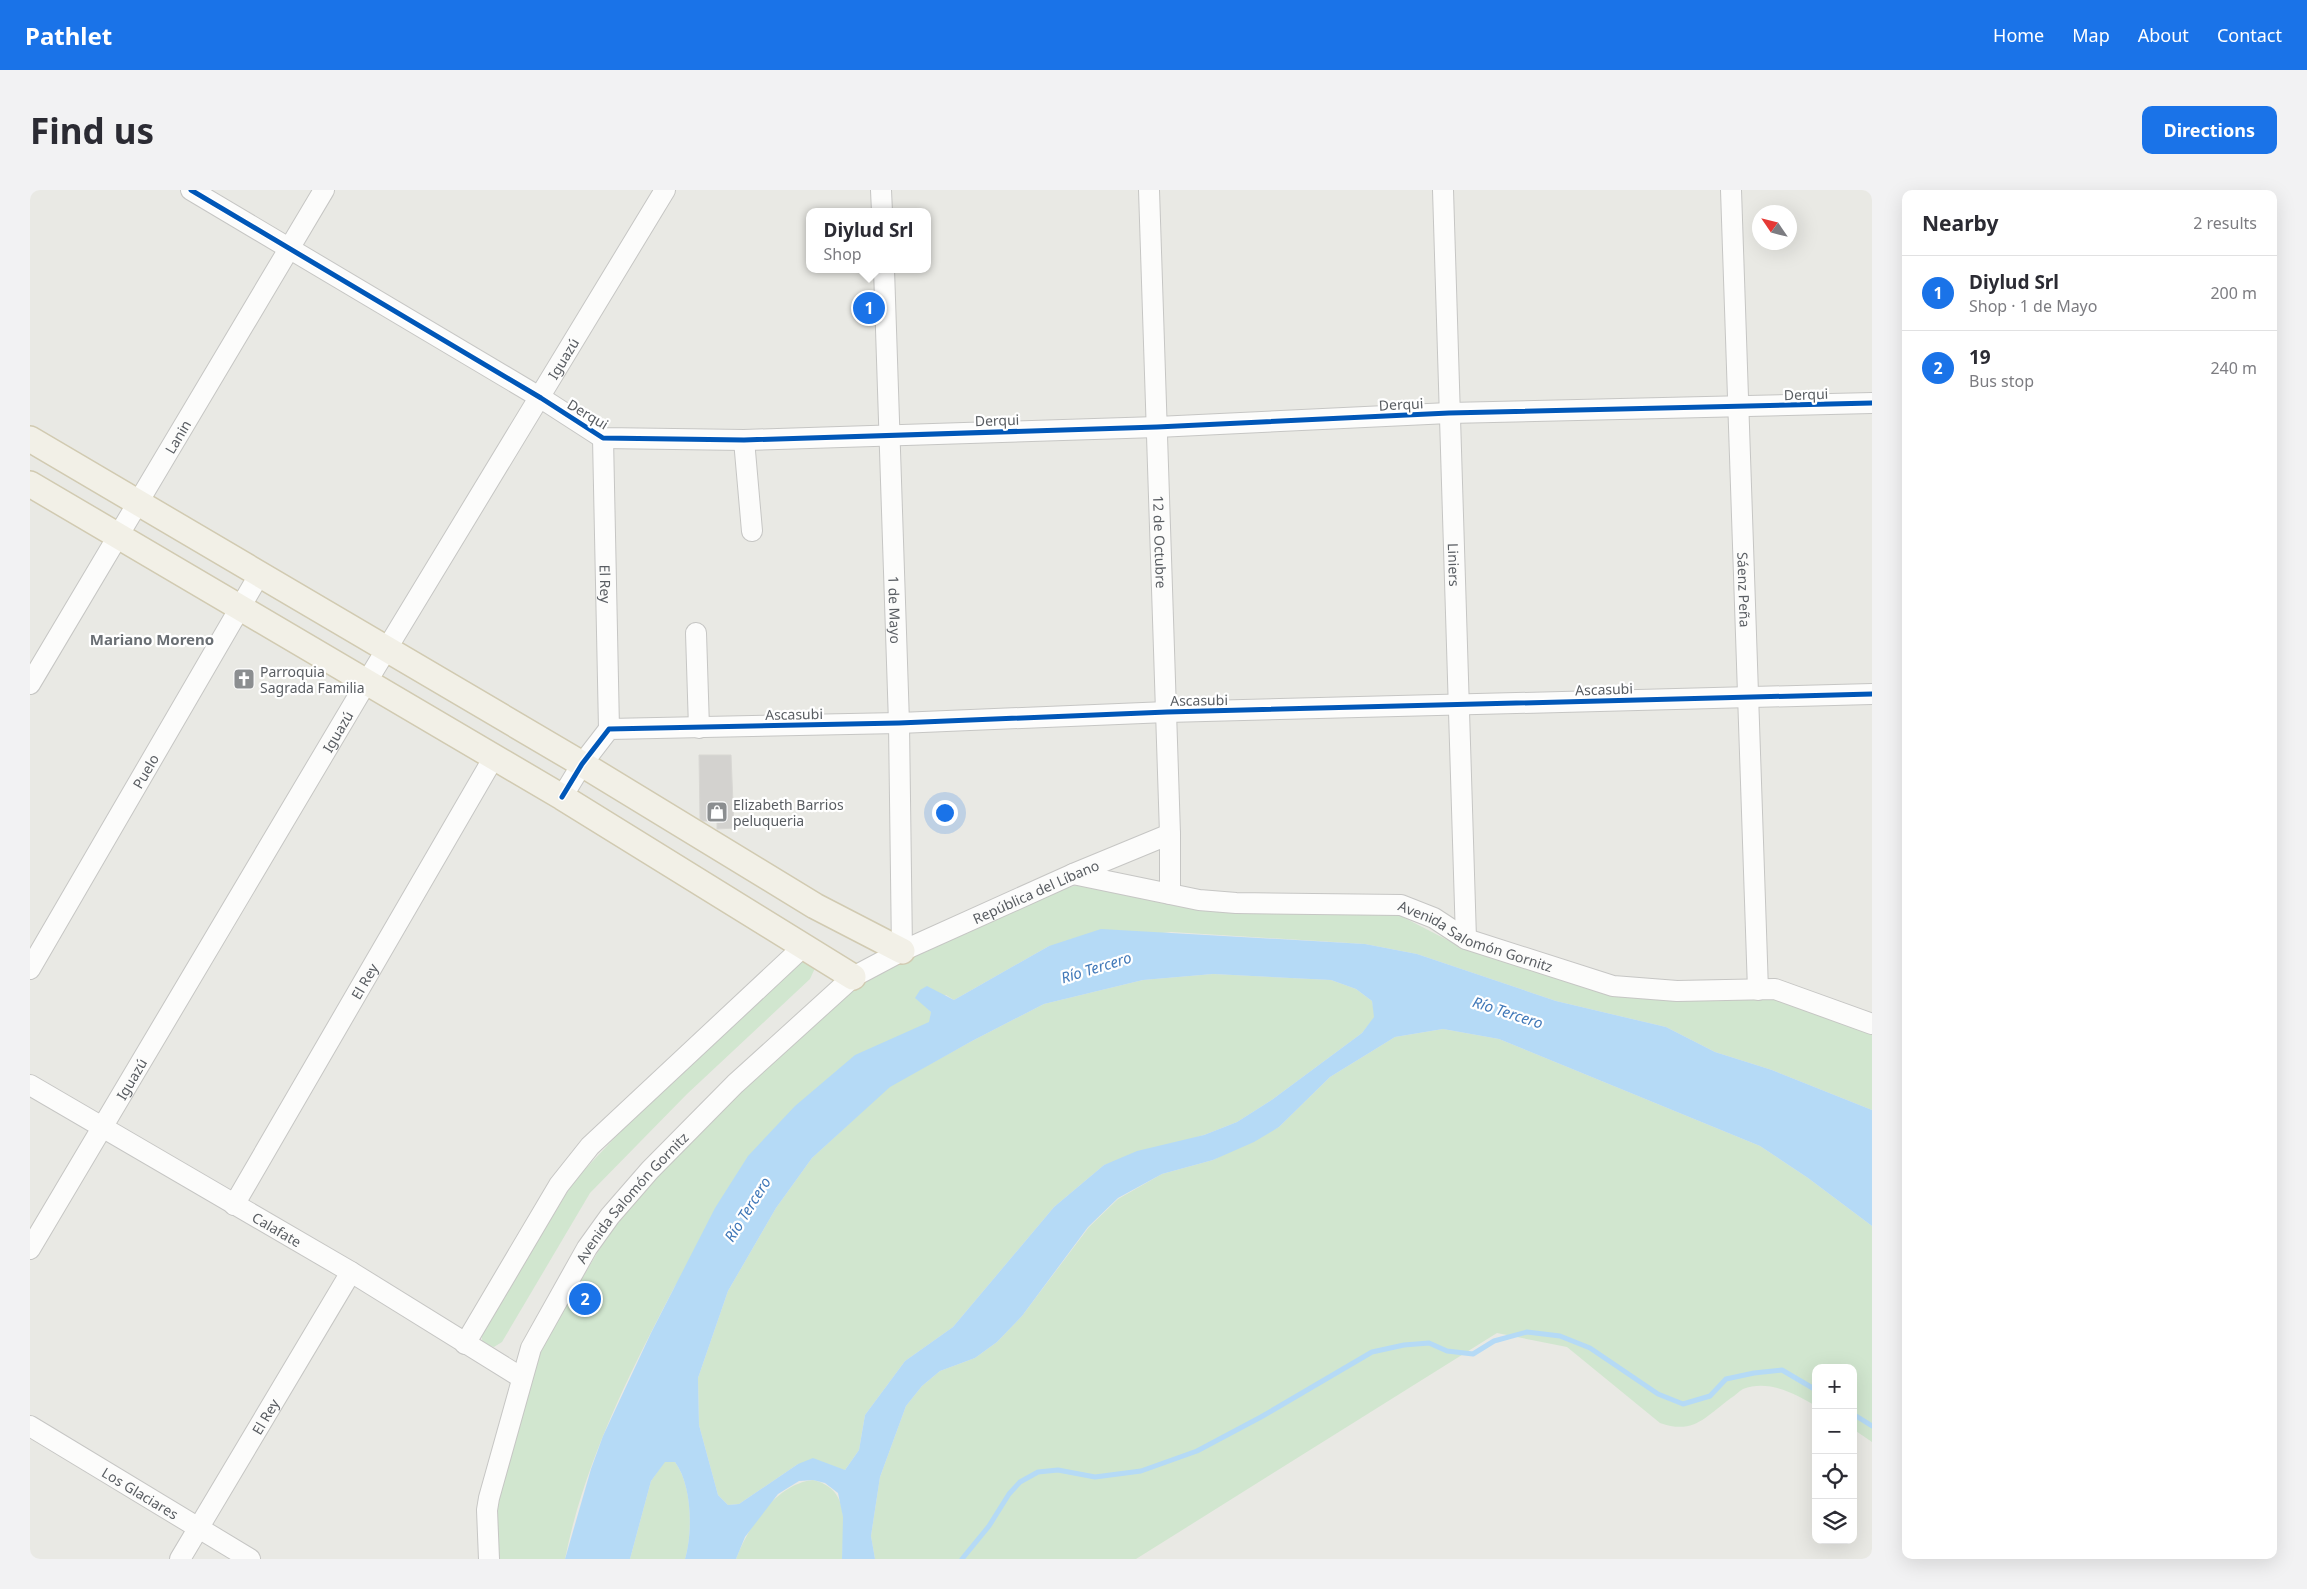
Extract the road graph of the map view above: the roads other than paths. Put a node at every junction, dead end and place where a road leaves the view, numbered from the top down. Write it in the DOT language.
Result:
graph roads {
  1 [pos="191,190"];
  2 [pos="324,190"];
  3 [pos="665,190"];
  4 [pos="881,190"];
  5 [pos="1149,190"];
  6 [pos="1443,190"];
  7 [pos="1731,190"];
  8 [pos="882,208"];
  9 [pos="289,248"];
  10 [pos="884,273"];
  11 [pos="541,398"];
  12 [pos="1872,403"];
  13 [pos="1740,407"];
  14 [pos="1449,413"];
  15 [pos="1157,427"];
  16 [pos="891,435"];
  17 [pos="603,438"];
  18 [pos="30,439"];
  19 [pos="744,440"];
  20 [pos="30,484"];
  21 [pos="136,503"];
  22 [pos="752,531"];
  23 [pos="116,536"];
  24 [pos="259,575"];
  25 [pos="238,608"];
  26 [pos="696,633"];
  27 [pos="387,650"];
  28 [pos="36,660"];
  29 [pos="366,683"];
  30 [pos="30,684"];
  31 [pos="1872,694"];
  32 [pos="1748,696"];
  33 [pos="1457,705"];
  34 [pos="1166,712"];
  35 [pos="899,723"];
  36 [pos="699,728"];
  37 [pos="609,729"];
  38 [pos="494,757"];
  39 [pos="582,764"];
  40 [pos="562,797"];
  41 [pos="1170,834"];
  42 [pos="1073,874"];
  43 [pos="1170,894"];
  44 [pos="1466,939"];
  45 [pos="804,946"];
  46 [pos="902,951"];
  47 [pos="30,969"];
  48 [pos="853,977"];
  49 [pos="1758,990"];
  50 [pos="1872,1024"];
  51 [pos="30,1085"];
  52 [pos="103,1128"];
  53 [pos="234,1205"];
  54 [pos="30,1249"];
  55 [pos="351,1272"];
  56 [pos="465,1344"];
  57 [pos="522,1378"];
  58 [pos="30,1426"];
  59 [pos="199,1528"];
  60 [pos="180,1559"];
  61 [pos="250,1559"];
  62 [pos="489,1559"];
  1 -- 9 [label="street, Derqui"];
  2 -- 9 [label="street, Lanin"];
  3 -- 11 [label="street, Iguazú"];
  4 -- 8 [label="street"];
  5 -- 15 [label="street, 12 de Octubre"];
  6 -- 14 [label="street, Liniers"];
  7 -- 13 [label="street, Sáenz Peña"];
  9 -- 11 [label="street, Derqui"];
  9 -- 21 [label="street, Lanin"];
  10 -- 16 [label="street, 1 de Mayo"];
  11 -- 17 [label="street, Derqui"];
  11 -- 27 [label="street, Iguazú"];
  12 -- 13 [label="street, Derqui"];
  13 -- 14 [label="street, Derqui"];
  13 -- 32 [label="street, Sáenz Peña"];
  14 -- 15 [label="street, Derqui"];
  14 -- 33 [label="street, Liniers"];
  15 -- 16 [label="street, Derqui"];
  15 -- 34 [label="street, 12 de Octubre"];
  16 -- 19 [label="street, Derqui"];
  16 -- 35 [label="street, 1 de Mayo"];
  17 -- 19 [label="street, Derqui"];
  17 -- 37 [label="street, El Rey"];
  18 -- 21 [label="main road"];
  19 -- 22 [label="street"];
  20 -- 23 [label="main road"];
  21 -- 23 [label="street, Lanin"];
  21 -- 24 [label="main road"];
  23 -- 25 [label="main road"];
  23 -- 28 [label="street, Lanin"];
  24 -- 25 [label="street, Puelo"];
  24 -- 27 [label="main road"];
  25 -- 29 [label="main road"];
  25 -- 47 [label="street, Puelo"];
  26 -- 36 [label="street"];
  27 -- 29 [label="street, Iguazú"];
  27 -- 39 [label="main road"];
  28 -- 30 [label="street, Lanin"];
  29 -- 38 [label="main road"];
  29 -- 52 [label="street, Iguazú"];
  31 -- 32 [label="street, Ascasubi"];
  32 -- 33 [label="street, Ascasubi"];
  32 -- 49 [label="street, Sáenz Peña"];
  33 -- 34 [label="street, Ascasubi"];
  33 -- 44 [label="street, Liniers"];
  34 -- 35 [label="street, Ascasubi"];
  34 -- 41 [label="street, 12 de Octubre"];
  35 -- 36 [label="street, Ascasubi"];
  35 -- 46 [label="street, 1 de Mayo"];
  36 -- 37 [label="street, Ascasubi"];
  37 -- 39 [label="street"];
  38 -- 40 [label="main road"];
  38 -- 53 [label="street, El Rey"];
  39 -- 40 [label="street"];
  39 -- 46 [label="main road"];
  40 -- 45 [label="main road"];
  41 -- 42 [label="street, República del Líbano"];
  41 -- 43 [label="street, 12 de Octubre"];
  42 -- 43 [label="street, Avenida Salomón Gornitz"];
  42 -- 46 [label="street, República del Líbano"];
  43 -- 44 [label="street, Avenida Salomón Gornitz"];
  44 -- 49 [label="street, Avenida Salomón Gornitz"];
  45 -- 48 [label="main road"];
  45 -- 56 [label="street"];
  46 -- 48 [label="street, Avenida Salomón Gornitz"];
  48 -- 57 [label="street, Avenida Salomón Gornitz"];
  49 -- 50 [label="street, Avenida Salomón Gornitz"];
  51 -- 52 [label="street, Calafate"];
  52 -- 53 [label="street, Calafate"];
  52 -- 54 [label="street, Iguazú"];
  53 -- 55 [label="street, Calafate"];
  55 -- 56 [label="street, Calafate"];
  55 -- 59 [label="street, El Rey"];
  56 -- 57 [label="street, Calafate"];
  57 -- 62 [label="street, Avenida Salomón Gornitz"];
  58 -- 59 [label="street, Los Glaciares"];
  59 -- 60 [label="street, El Rey"];
  59 -- 61 [label="street, Los Glaciares"];
}
